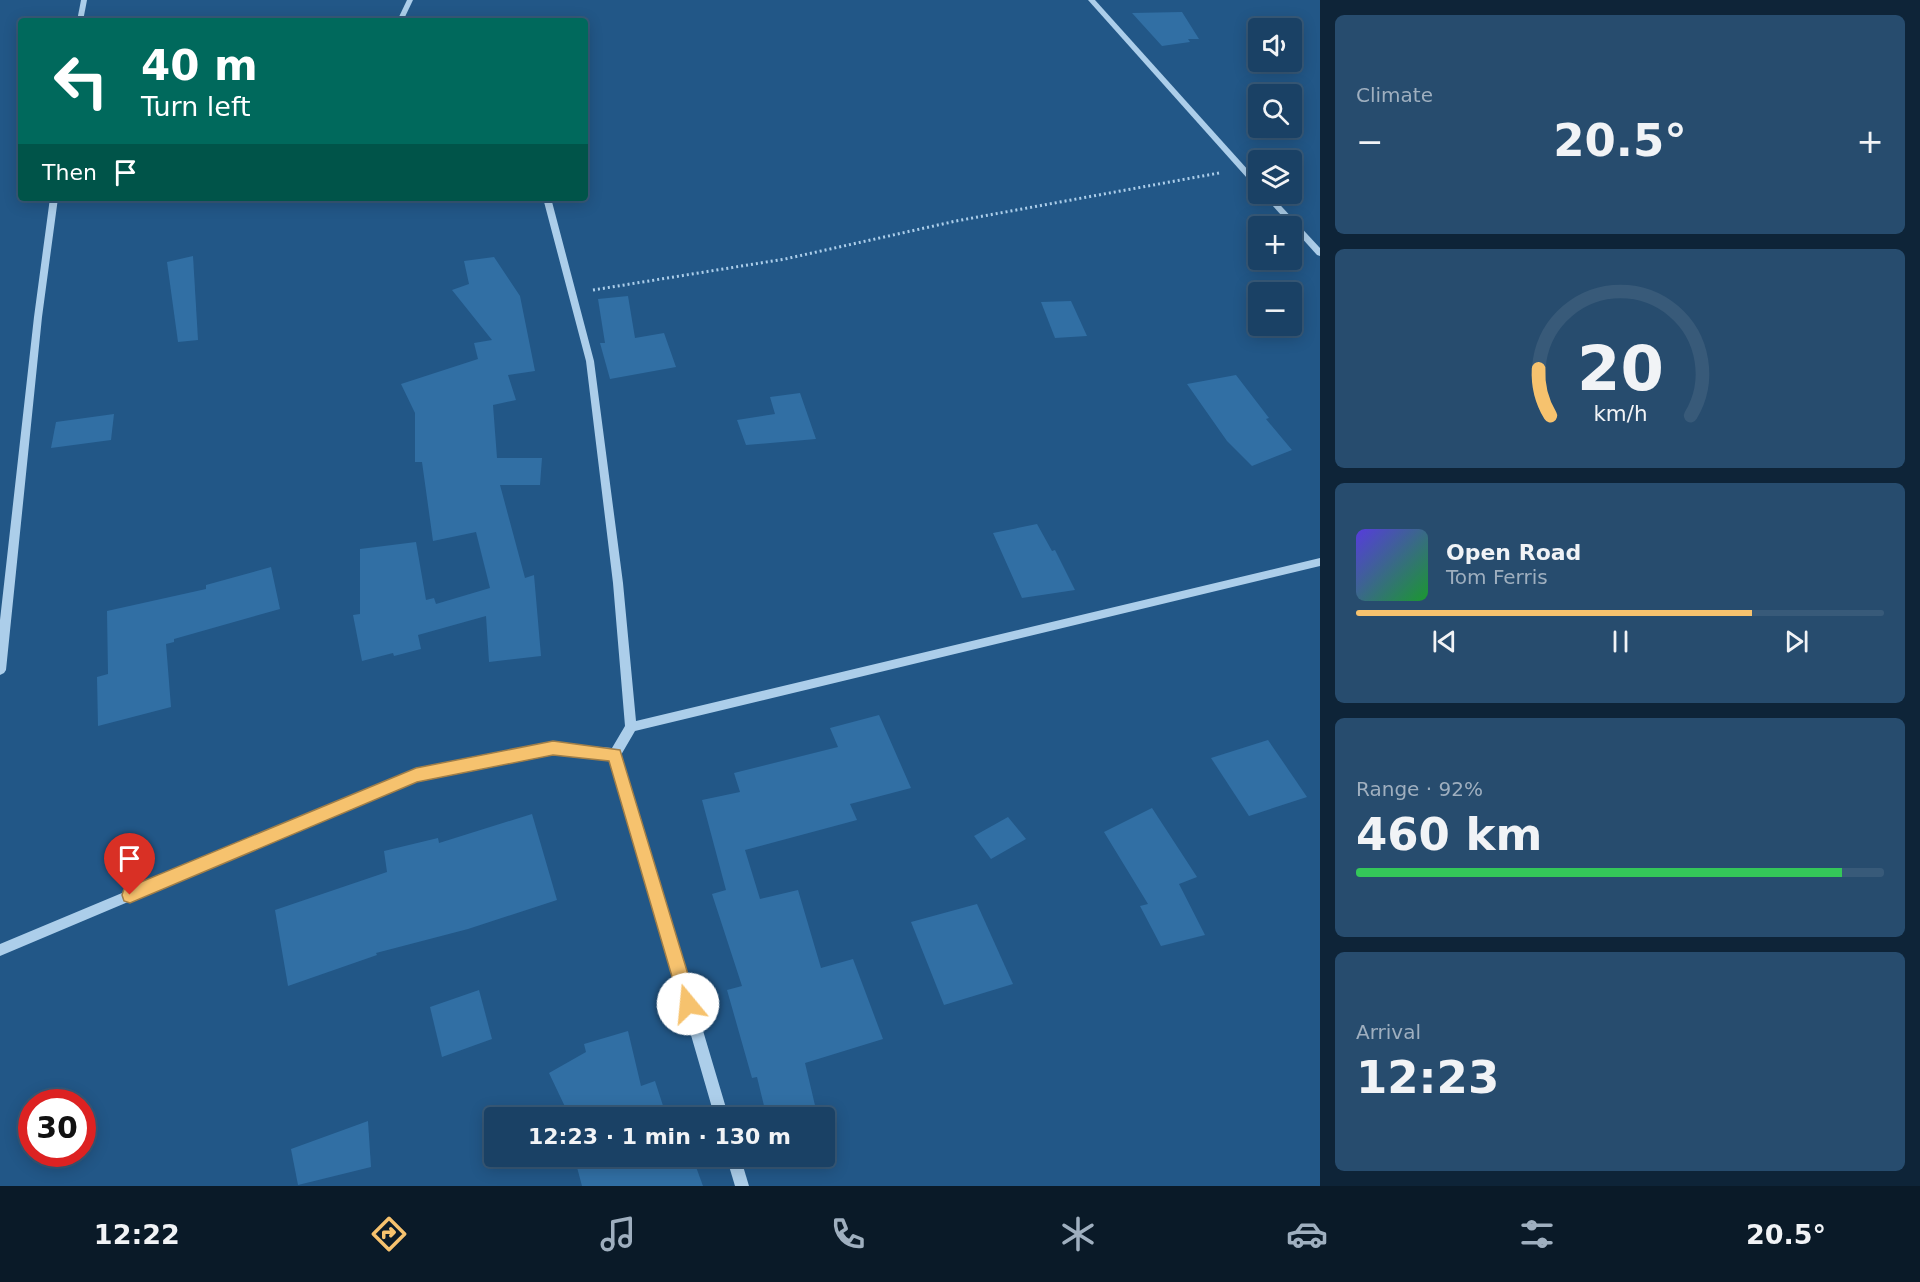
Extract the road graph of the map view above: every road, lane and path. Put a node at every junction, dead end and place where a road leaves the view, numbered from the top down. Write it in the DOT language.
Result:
graph roads {
  1 [pos="84,0"];
  2 [pos="410,0"];
  3 [pos="1091,0"];
  4 [pos="81,18"];
  5 [pos="401,18"];
  6 [pos="1244,169"];
  7 [pos="1248,174"];
  8 [pos="54,201"];
  9 [pos="548,201"];
  10 [pos="1275,204"];
  11 [pos="1320,253"];
  12 [pos="572,293"];
  13 [pos="1320,562"];
  14 [pos="0,670"];
  15 [pos="631,727"];
  16 [pos="615,754"];
  17 [pos="0,950"];
  18 [pos="719,1107"];
  19 [pos="737,1167"];
  20 [pos="742,1186"];
  1 -- 4 [label="street"];
  2 -- 5 [label="street"];
  3 -- 6 [label="street"];
  6 -- 7 [label="street"];
  6 -- 12 [label="path"];
  8 -- 14 [label="street"];
  9 -- 12 [label="street"];
  10 -- 11 [label="street"];
  12 -- 15 [label="street"];
  13 -- 15 [label="street"];
  15 -- 16 [label="street"];
  16 -- 17 [label="street"];
  16 -- 18 [label="street"];
  19 -- 20 [label="street"];
}
